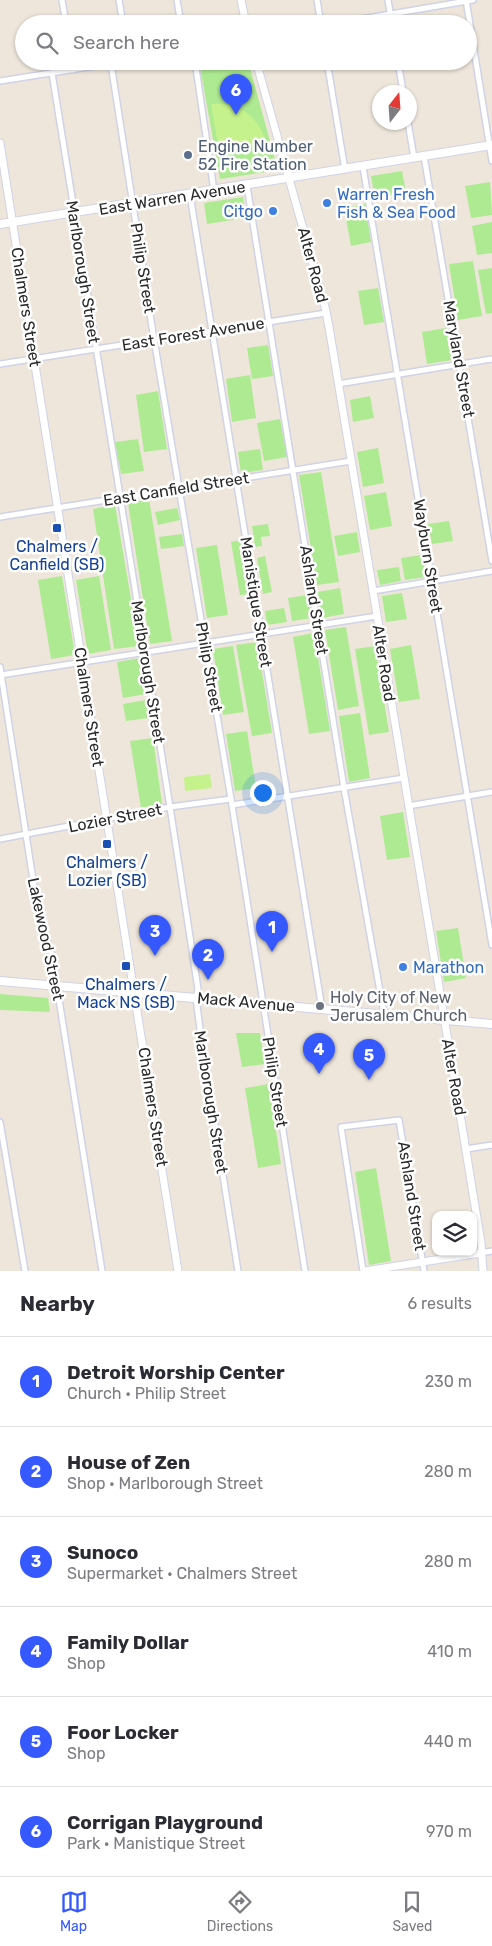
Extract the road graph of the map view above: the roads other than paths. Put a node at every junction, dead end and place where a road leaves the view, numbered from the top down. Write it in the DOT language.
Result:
graph roads {
  1 [pos="62,0"];
  2 [pos="119,0"];
  3 [pos="177,0"];
  4 [pos="241,0"];
  5 [pos="317,0"];
  6 [pos="388,0"];
  7 [pos="473,0"];
  8 [pos="466,1"];
  9 [pos="390,14"];
  10 [pos="64,15"];
  11 [pos="122,15"];
  12 [pos="180,15"];
  13 [pos="244,15"];
  14 [pos="320,15"];
  15 [pos="384,15"];
  16 [pos="468,15"];
  17 [pos="477,64"];
  18 [pos="73,70"];
  19 [pos="112,70"];
  20 [pos="196,70"];
  21 [pos="259,70"];
  22 [pos="328,70"];
  23 [pos="399,70"];
  24 [pos="52,73"];
  25 [pos="0,81"];
  26 [pos="402,85"];
  27 [pos="409,130"];
  28 [pos="0,143"];
  29 [pos="491,145"];
  30 [pos="424,156"];
  31 [pos="414,158"];
  32 [pos="492,161"];
  33 [pos="363,167"];
  34 [pos="345,170"];
  35 [pos="290,179"];
  36 [pos="247,186"];
  37 [pos="214,191"];
  38 [pos="190,195"];
  39 [pos="132,204"];
  40 [pos="74,213"];
  41 [pos="13,223"];
  42 [pos="0,224"];
  43 [pos="326,313"];
  44 [pos="270,322"];
  45 [pos="211,331"];
  46 [pos="154,340"];
  47 [pos="95,350"];
  48 [pos="34,359"];
  49 [pos="492,359"];
  50 [pos="0,364"];
  51 [pos="460,364"];
  52 [pos="398,374"];
  53 [pos="338,384"];
  54 [pos="351,461"];
  55 [pos="293,470"];
  56 [pos="236,479"];
  57 [pos="180,488"];
  58 [pos="120,498"];
  59 [pos="58,507"];
  60 [pos="0,516"];
  61 [pos="492,561"];
  62 [pos="492,571"];
  63 [pos="432,581"];
  64 [pos="373,591"];
  65 [pos="377,616"];
  66 [pos="318,625"];
  67 [pos="261,634"];
  68 [pos="204,643"];
  69 [pos="144,652"];
  70 [pos="82,661"];
  71 [pos="0,667"];
  72 [pos="1,674"];
  73 [pos="404,778"];
  74 [pos="344,788"];
  75 [pos="492,792"];
  76 [pos="466,796"];
  77 [pos="288,797"];
  78 [pos="232,802"];
  79 [pos="408,806"];
  80 [pos="170,807"];
  81 [pos="107,820"];
  82 [pos="26,835"];
  83 [pos="0,839"];
  84 [pos="492,945"];
  85 [pos="0,981"];
  86 [pos="56,986"];
  87 [pos="134,992"];
  88 [pos="196,998"];
  89 [pos="263,1004"];
  90 [pos="322,1009"];
  91 [pos="384,1014"];
  92 [pos="444,1020"];
  93 [pos="492,1024"];
  94 [pos="0,1122"];
  95 [pos="492,1145"];
  96 [pos="466,1149"];
  97 [pos="492,1252"];
  98 [pos="480,1253"];
  99 [pos="423,1262"];
  100 [pos="24,1271"];
  101 [pos="102,1271"];
  102 [pos="178,1271"];
  103 [pos="238,1271"];
  104 [pos="305,1271"];
  105 [pos="364,1271"];
  106 [pos="424,1271"];
  107 [pos="483,1271"];
  1 -- 10 [label="street"];
  2 -- 11 [label="street"];
  3 -- 12 [label="street"];
  4 -- 13 [label="street"];
  5 -- 14 [label="street"];
  6 -- 9 [label="street"];
  7 -- 8 [label="street"];
  8 -- 9 [label="street"];
  8 -- 16 [label="street"];
  9 -- 15 [label="street"];
  17 -- 29 [label="street"];
  18 -- 24 [label="street"];
  19 -- 39 [label="street, Philip Street"];
  20 -- 37 [label="street"];
  21 -- 35 [label="street, Alter Road"];
  22 -- 34 [label="street"];
  23 -- 26 [label="street"];
  24 -- 25 [label="street"];
  24 -- 40 [label="street, Marlborough Street"];
  27 -- 31 [label="street"];
  28 -- 41 [label="street, Chalmers Street"];
  29 -- 30 [label="main road, East Warren Avenue"];
  29 -- 32 [label="street"];
  30 -- 31 [label="main road, East Warren Avenue"];
  30 -- 51 [label="street, Maryland Street"];
  31 -- 33 [label="main road, East Warren Avenue"];
  33 -- 34 [label="main road, East Warren Avenue"];
  33 -- 52 [label="street, Wayburn Street"];
  34 -- 35 [label="main road, East Warren Avenue"];
  35 -- 36 [label="main road, East Warren Avenue"];
  35 -- 43 [label="street, Alter Road"];
  36 -- 37 [label="main road, East Warren Avenue"];
  36 -- 44 [label="street, Ashland Street"];
  37 -- 38 [label="main road, East Warren Avenue"];
  38 -- 39 [label="main road, East Warren Avenue"];
  38 -- 45 [label="street, Manistique Street"];
  39 -- 40 [label="main road, East Warren Avenue"];
  39 -- 46 [label="street, Philip Street"];
  40 -- 41 [label="main road, East Warren Avenue"];
  40 -- 47 [label="street, Marlborough Street"];
  41 -- 42 [label="main road, East Warren Avenue"];
  41 -- 48 [label="street, Chalmers Street"];
  43 -- 44 [label="street, East Forest Avenue"];
  43 -- 53 [label="street, Alter Road"];
  44 -- 45 [label="street, East Forest Avenue"];
  44 -- 55 [label="street, Ashland Street"];
  45 -- 46 [label="street, East Forest Avenue"];
  45 -- 56 [label="street, Manistique Street"];
  46 -- 47 [label="street, East Forest Avenue"];
  46 -- 57 [label="street, Philip Street"];
  47 -- 48 [label="street, East Forest Avenue"];
  47 -- 58 [label="street, Marlborough Street"];
  48 -- 50 [label="street, East Forest Avenue"];
  48 -- 59 [label="street, Chalmers Street"];
  49 -- 51 [label="street"];
  51 -- 52 [label="street"];
  51 -- 61 [label="street, Maryland Street"];
  52 -- 53 [label="street"];
  52 -- 63 [label="street, Wayburn Street"];
  53 -- 54 [label="street, Alter Road"];
  54 -- 55 [label="street, East Canfield Street"];
  54 -- 64 [label="street, Alter Road"];
  55 -- 56 [label="street, East Canfield Street"];
  55 -- 66 [label="street, Ashland Street"];
  56 -- 57 [label="street, East Canfield Street"];
  56 -- 67 [label="street, Manistique Street"];
  57 -- 58 [label="street, East Canfield Street"];
  57 -- 68 [label="street, Philip Street"];
  58 -- 59 [label="street, East Canfield Street"];
  58 -- 69 [label="street, Marlborough Street"];
  59 -- 60 [label="street, East Canfield Street"];
  59 -- 70 [label="street, Chalmers Street"];
  62 -- 63 [label="street"];
  63 -- 64 [label="street"];
  63 -- 76 [label="street, Wayburn Street"];
  64 -- 65 [label="street, Alter Road"];
  65 -- 66 [label="street"];
  65 -- 73 [label="street, Alter Road"];
  66 -- 67 [label="street"];
  66 -- 74 [label="street, Ashland Street"];
  67 -- 68 [label="street"];
  67 -- 77 [label="street, Manistique Street"];
  68 -- 69 [label="street"];
  68 -- 78 [label="street, Philip Street"];
  69 -- 70 [label="street"];
  69 -- 80 [label="street, Marlborough Street"];
  70 -- 72 [label="street"];
  70 -- 81 [label="street, Chalmers Street"];
  71 -- 72 [label="street, Lakewood Street"];
  72 -- 82 [label="street, Lakewood Street"];
  73 -- 74 [label="street, Lozier Street"];
  73 -- 79 [label="street, Alter Road"];
  74 -- 77 [label="street, Lozier Street"];
  74 -- 91 [label="street, Ashland Street"];
  75 -- 76 [label="street"];
  76 -- 79 [label="street"];
  76 -- 84 [label="street, Wayburn Street"];
  77 -- 78 [label="street, Lozier Street"];
  77 -- 90 [label="street, Manistique Street"];
  78 -- 80 [label="street, Lozier Street"];
  78 -- 89 [label="street, Philip Street"];
  79 -- 92 [label="street, Alter Road"];
  80 -- 81 [label="street, Lozier Street"];
  80 -- 88 [label="street, Marlborough Street"];
  81 -- 82 [label="street, Lozier Street"];
  81 -- 87 [label="street, Chalmers Street"];
  82 -- 83 [label="street, Lozier Street"];
  82 -- 86 [label="street, Lakewood Street"];
  85 -- 86 [label="main road, Mack Avenue"];
  86 -- 87 [label="main road, Mack Avenue"];
  86 -- 101 [label="street, Lakewood Street"];
  87 -- 88 [label="main road, Mack Avenue"];
  87 -- 102 [label="street, Chalmers Street"];
  88 -- 89 [label="main road, Mack Avenue"];
  88 -- 103 [label="street, Marlborough Street"];
  89 -- 90 [label="main road, Mack Avenue"];
  89 -- 104 [label="street, Philip Street"];
  90 -- 91 [label="main road, Mack Avenue"];
  91 -- 92 [label="main road, Mack Avenue"];
  92 -- 93 [label="main road, Mack Avenue"];
  92 -- 96 [label="street, Alter Road"];
  94 -- 100 [label="street"];
  95 -- 96 [label="street"];
  96 -- 98 [label="street, Alter Road"];
  97 -- 98 [label="street"];
  98 -- 99 [label="street"];
  98 -- 107 [label="street, Alter Road"];
  99 -- 105 [label="street"];
  99 -- 105 [label="street, Ashland Street"];
  99 -- 106 [label="street, Ashland Street"];
}
